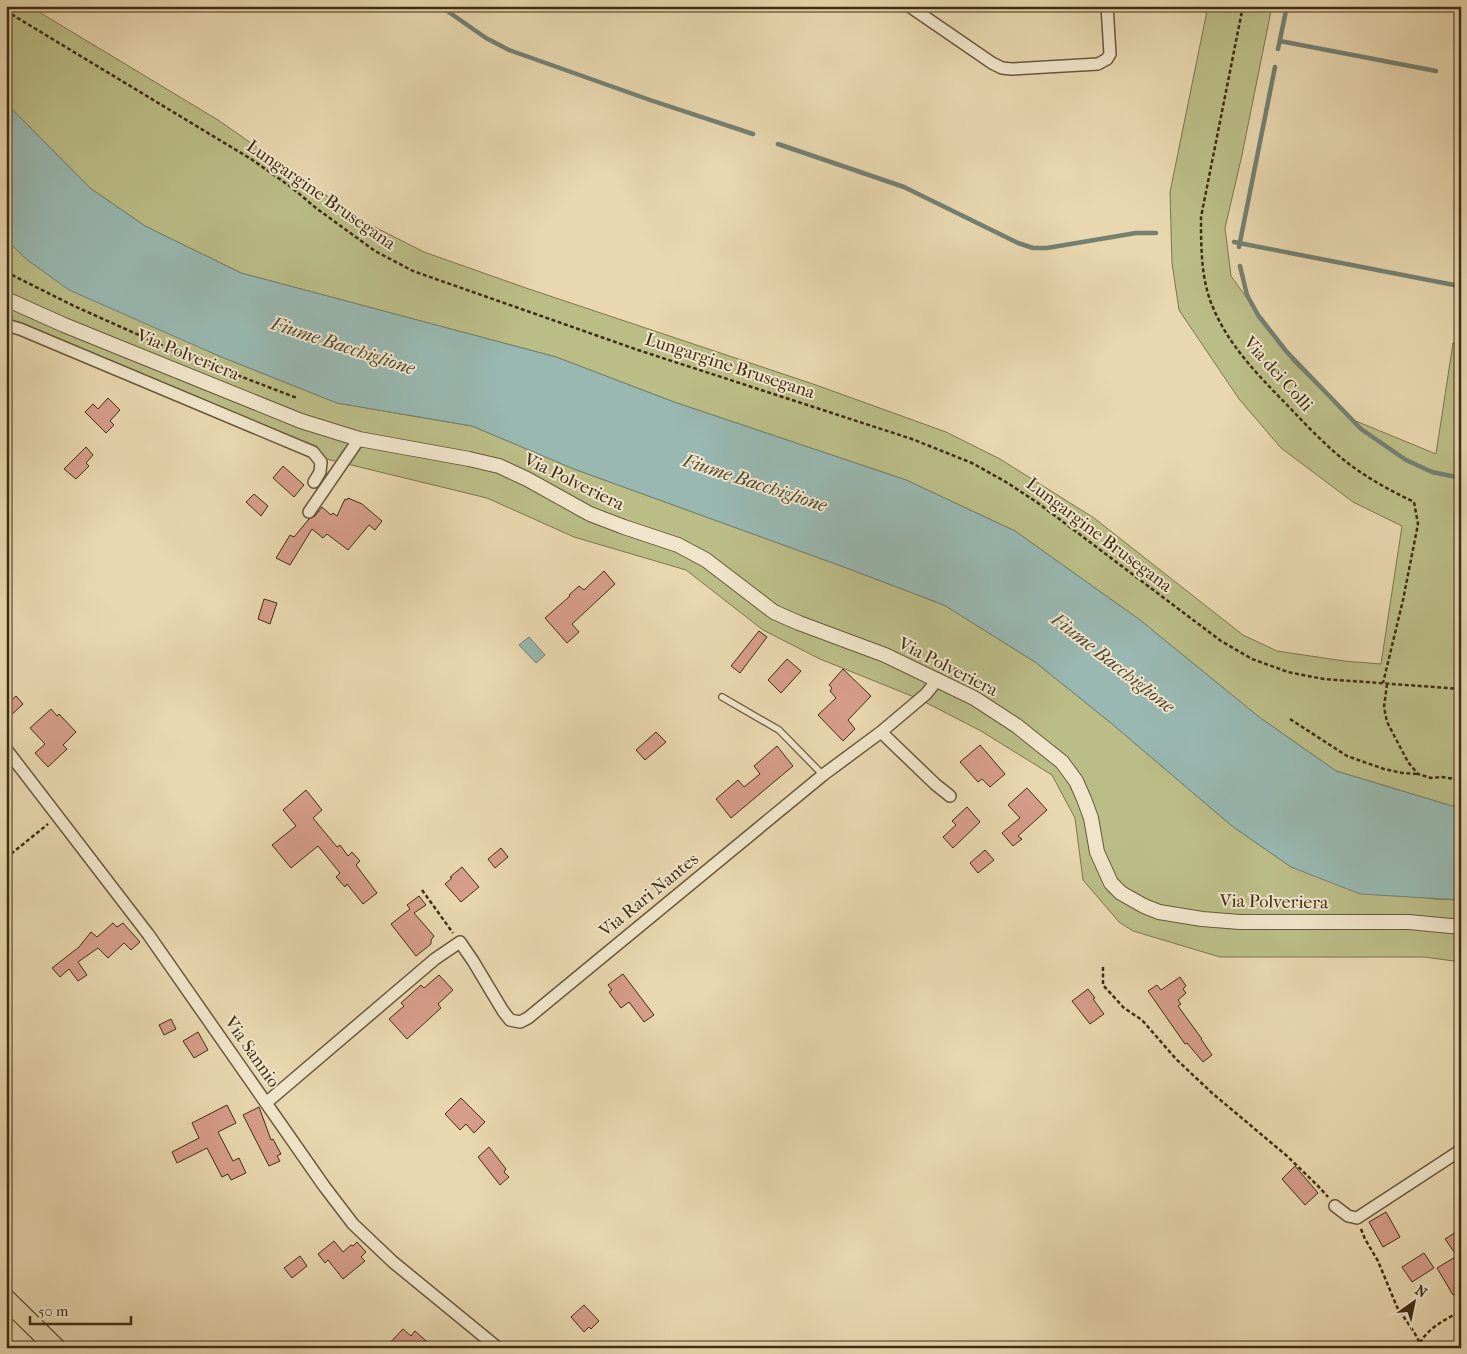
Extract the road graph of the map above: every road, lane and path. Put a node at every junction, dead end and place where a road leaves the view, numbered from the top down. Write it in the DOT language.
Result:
graph roads {
  1 [pos="909,6"];
  2 [pos="1107,6"];
  3 [pos="1243,6"];
  4 [pos="6,11"];
  5 [pos="6,272"];
  6 [pos="6,299"];
  7 [pos="6,325"];
  8 [pos="297,398"];
  9 [pos="359,439"];
  10 [pos="314,482"];
  11 [pos="309,512"];
  12 [pos="938,679"];
  13 [pos="1385,684"];
  14 [pos="1461,690"];
  15 [pos="722,697"];
  16 [pos="1290,719"];
  17 [pos="881,732"];
  18 [pos="6,749"];
  19 [pos="1418,774"];
  20 [pos="823,776"];
  21 [pos="1461,780"];
  22 [pos="950,796"];
  23 [pos="57,817"];
  24 [pos="6,858"];
  25 [pos="422,890"];
  26 [pos="1461,927"];
  27 [pos="460,942"];
  28 [pos="1104,968"];
  29 [pos="266,1103"];
  30 [pos="1461,1150"];
  31 [pos="1335,1206"];
  32 [pos="1357,1218"];
  33 [pos="6,1299"];
  34 [pos="1461,1311"];
  35 [pos="1420,1343"];
  36 [pos="56,1348"];
  37 [pos="498,1348"];
  38 [pos="1418,1348"];
  1 -- 2 [label="street"];
  3 -- 13 [label="path, Via dei Colli"];
  4 -- 13 [label="path, Lungargine Brusegana"];
  5 -- 8 [label="path"];
  6 -- 9 [label="street, Via Polveriera"];
  7 -- 10 [label="street"];
  9 -- 11 [label="street"];
  9 -- 12 [label="street, Via Polveriera"];
  12 -- 17 [label="street, Via Rari Nantes"];
  12 -- 26 [label="street, Via Polveriera"];
  13 -- 14 [label="path, Lungargine Brusegana"];
  13 -- 19 [label="path"];
  15 -- 20 [label="lane"];
  16 -- 19 [label="path"];
  17 -- 20 [label="street, Via Rari Nantes"];
  17 -- 22 [label="street"];
  18 -- 23 [label="street, Via Sannio"];
  19 -- 21 [label="path"];
  20 -- 27 [label="street, Via Rari Nantes"];
  23 -- 24 [label="path"];
  23 -- 29 [label="street, Via Sannio"];
  25 -- 27 [label="path"];
  27 -- 29 [label="street"];
  28 -- 31 [label="path"];
  29 -- 37 [label="street, Via Sannio"];
  30 -- 32 [label="street"];
  31 -- 32 [label="street"];
  32 -- 35 [label="path"];
  33 -- 36 [label="highway"];
  34 -- 35 [label="path"];
  35 -- 38 [label="path"];
}
